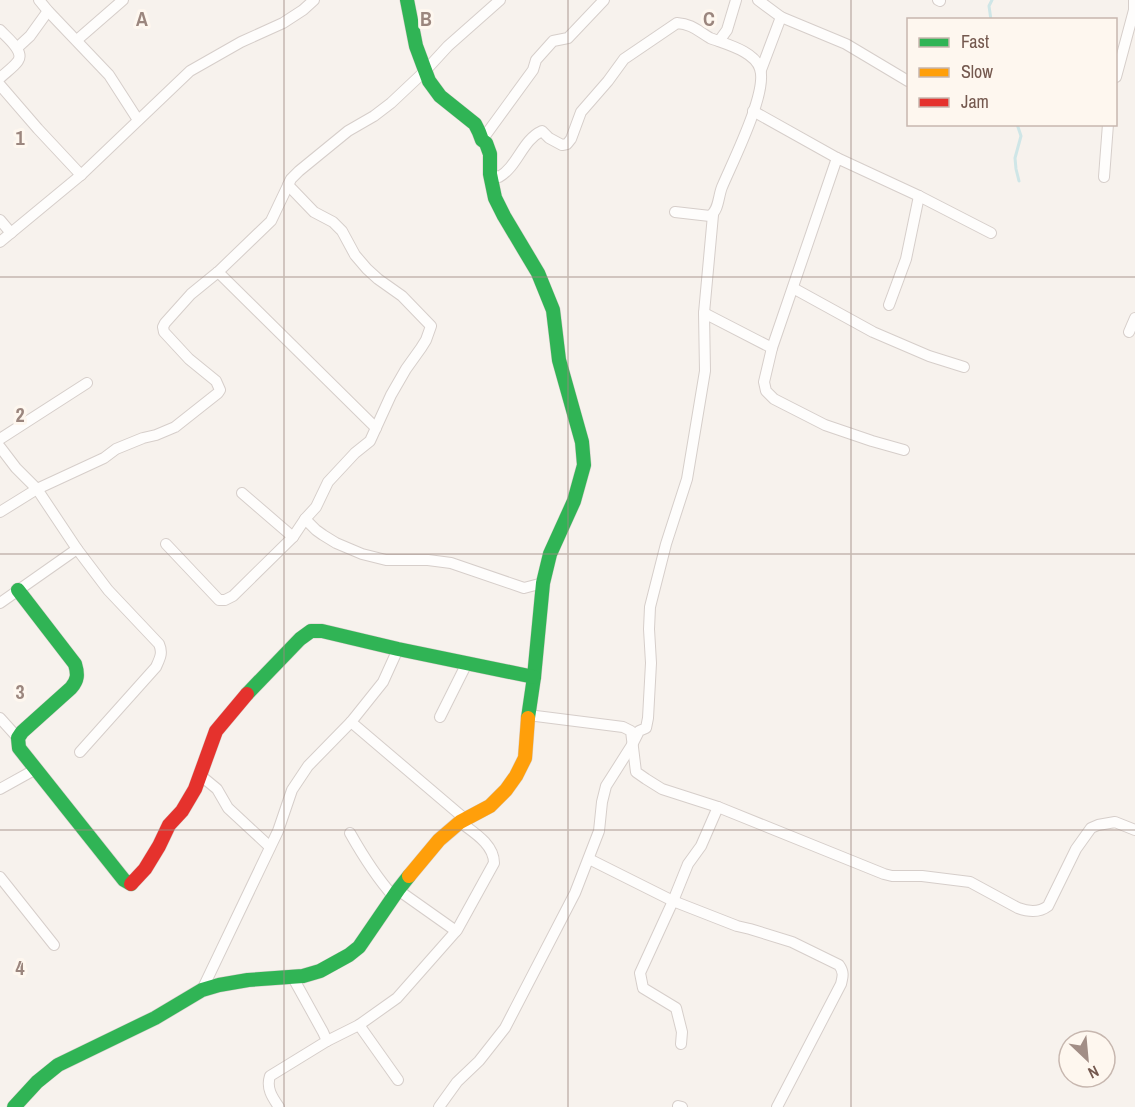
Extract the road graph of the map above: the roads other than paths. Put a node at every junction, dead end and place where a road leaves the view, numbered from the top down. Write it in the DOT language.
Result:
graph roads {
  1 [pos="39,0"];
  2 [pos="123,0"];
  3 [pos="314,0"];
  4 [pos="407,0"];
  5 [pos="500,0"];
  6 [pos="604,0"];
  7 [pos="736,0"];
  8 [pos="758,0"];
  9 [pos="1134,0"];
  10 [pos="1135,10"];
  11 [pos="48,11"];
  12 [pos="781,17"];
  13 [pos="0,30"];
  14 [pos="77,40"];
  15 [pos="719,41"];
  16 [pos="17,48"];
  17 [pos="761,70"];
  18 [pos="425,71"];
  19 [pos="1117,73"];
  20 [pos="0,78"];
  21 [pos="907,80"];
  22 [pos="0,85"];
  23 [pos="753,111"];
  24 [pos="138,120"];
  25 [pos="1108,126"];
  26 [pos="482,140"];
  27 [pos="837,158"];
  28 [pos="489,174"];
  29 [pos="81,175"];
  30 [pos="1104,177"];
  31 [pos="288,185"];
  32 [pos="919,196"];
  33 [pos="675,212"];
  34 [pos="713,215"];
  35 [pos="0,220"];
  36 [pos="11,233"];
  37 [pos="991,233"];
  38 [pos="0,242"];
  39 [pos="218,272"];
  40 [pos="794,288"];
  41 [pos="889,305"];
  42 [pos="704,313"];
  43 [pos="1135,318"];
  44 [pos="1129,332"];
  45 [pos="772,348"];
  46 [pos="964,368"];
  47 [pos="87,383"];
  48 [pos="376,428"];
  49 [pos="0,440"];
  50 [pos="0,447"];
  51 [pos="904,450"];
  52 [pos="37,489"];
  53 [pos="242,493"];
  54 [pos="0,512"];
  55 [pos="304,519"];
  56 [pos="293,537"];
  57 [pos="166,544"];
  58 [pos="77,549"];
  59 [pos="543,583"];
  60 [pos="18,590"];
  61 [pos="0,603"];
  62 [pos="398,649"];
  63 [pos="467,663"];
  64 [pos="534,677"];
  65 [pos="528,715"];
  66 [pos="440,717"];
  67 [pos="0,718"];
  68 [pos="351,722"];
  69 [pos="635,731"];
  70 [pos="18,738"];
  71 [pos="633,745"];
  72 [pos="80,752"];
  73 [pos="36,768"];
  74 [pos="200,775"];
  75 [pos="0,789"];
  76 [pos="718,807"];
  77 [pos="462,820"];
  78 [pos="1135,830"];
  79 [pos="350,833"];
  80 [pos="270,847"];
  81 [pos="589,859"];
  82 [pos="0,877"];
  83 [pos="396,894"];
  84 [pos="673,901"];
  85 [pos="456,931"];
  86 [pos="54,945"];
  87 [pos="292,976"];
  88 [pos="202,990"];
  89 [pos="359,1025"];
  90 [pos="327,1041"];
  91 [pos="681,1044"];
  92 [pos="398,1080"];
  93 [pos="14,1107"];
  94 [pos="279,1107"];
  95 [pos="439,1107"];
  96 [pos="777,1107"];
  1 -- 11 [label="street"];
  2 -- 14 [label="street"];
  3 -- 24 [label="street"];
  4 -- 18 [label="street"];
  5 -- 18 [label="street"];
  6 -- 26 [label="street"];
  7 -- 15 [label="street"];
  8 -- 12 [label="street"];
  9 -- 10 [label="street"];
  10 -- 19 [label="street"];
  11 -- 14 [label="street"];
  11 -- 16 [label="street"];
  12 -- 17 [label="street"];
  12 -- 21 [label="street"];
  13 -- 16 [label="street"];
  14 -- 24 [label="street"];
  15 -- 17 [label="street"];
  15 -- 28 [label="street"];
  16 -- 20 [label="street"];
  17 -- 23 [label="street"];
  18 -- 26 [label="street"];
  18 -- 31 [label="street"];
  22 -- 29 [label="street"];
  23 -- 27 [label="street"];
  23 -- 34 [label="street"];
  24 -- 29 [label="street"];
  25 -- 30 [label="street"];
  26 -- 28 [label="street"];
  27 -- 32 [label="street"];
  27 -- 40 [label="street"];
  28 -- 59 [label="street"];
  29 -- 36 [label="street"];
  31 -- 39 [label="street"];
  31 -- 48 [label="street"];
  32 -- 37 [label="street"];
  32 -- 41 [label="street"];
  33 -- 34 [label="street"];
  34 -- 42 [label="street"];
  35 -- 36 [label="street"];
  36 -- 38 [label="street"];
  39 -- 48 [label="street"];
  39 -- 52 [label="street"];
  40 -- 45 [label="street"];
  40 -- 46 [label="street"];
  42 -- 45 [label="street"];
  42 -- 69 [label="street"];
  43 -- 44 [label="street"];
  45 -- 51 [label="street"];
  47 -- 49 [label="street"];
  48 -- 55 [label="street"];
  50 -- 52 [label="street"];
  52 -- 54 [label="street"];
  52 -- 58 [label="street"];
  53 -- 56 [label="street"];
  55 -- 56 [label="street"];
  55 -- 59 [label="street"];
  56 -- 57 [label="street"];
  58 -- 60 [label="street"];
  58 -- 72 [label="street"];
  59 -- 64 [label="street"];
  60 -- 61 [label="street"];
  60 -- 70 [label="street"];
  62 -- 63 [label="street"];
  62 -- 68 [label="street"];
  62 -- 74 [label="street"];
  63 -- 64 [label="street"];
  63 -- 66 [label="street"];
  64 -- 65 [label="street"];
  65 -- 69 [label="street"];
  65 -- 77 [label="street"];
  67 -- 70 [label="street"];
  68 -- 77 [label="street"];
  68 -- 80 [label="street"];
  69 -- 71 [label="street"];
  70 -- 73 [label="street"];
  71 -- 76 [label="street"];
  71 -- 81 [label="street"];
  73 -- 74 [label="street"];
  73 -- 75 [label="street"];
  74 -- 80 [label="street"];
  76 -- 78 [label="street"];
  76 -- 84 [label="street"];
  77 -- 83 [label="street"];
  77 -- 85 [label="street"];
  79 -- 83 [label="street"];
  80 -- 88 [label="street"];
  81 -- 84 [label="street"];
  81 -- 95 [label="street"];
  82 -- 86 [label="street"];
  83 -- 85 [label="street"];
  83 -- 87 [label="street"];
  84 -- 91 [label="street"];
  84 -- 96 [label="street"];
  85 -- 89 [label="street"];
  87 -- 88 [label="street"];
  87 -- 90 [label="street"];
  88 -- 93 [label="street"];
  89 -- 90 [label="street"];
  89 -- 92 [label="street"];
  90 -- 94 [label="street"];
}
